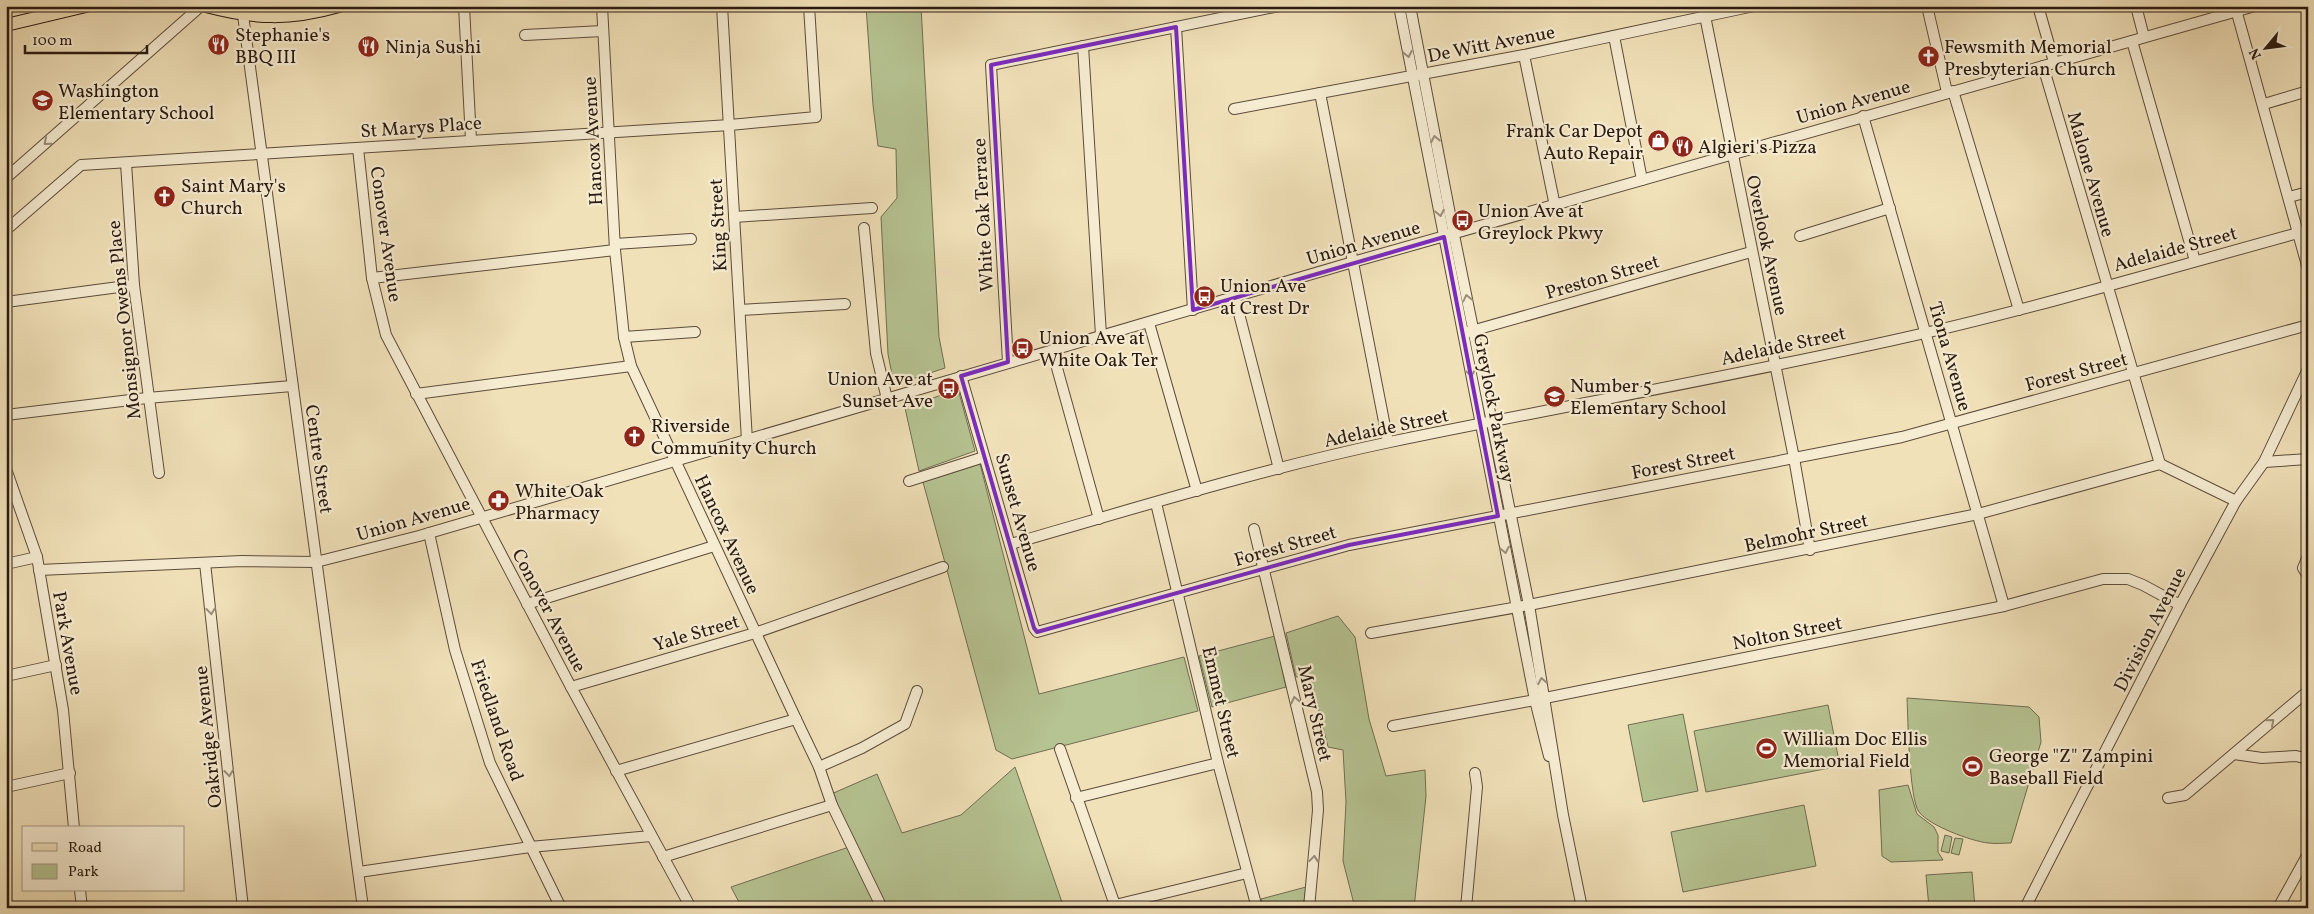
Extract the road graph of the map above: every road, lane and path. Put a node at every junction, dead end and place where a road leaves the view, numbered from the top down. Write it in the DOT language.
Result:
graph roads {
  1 [pos="86,6"];
  2 [pos="201,6"];
  3 [pos="206,6"];
  4 [pos="339,6"];
  5 [pos="464,6"];
  6 [pos="602,6"];
  7 [pos="722,6"];
  8 [pos="809,6"];
  9 [pos="1279,6"];
  10 [pos="1399,6"];
  11 [pos="1410,6"];
  12 [pos="1702,6"];
  13 [pos="1754,6"];
  14 [pos="1927,6"];
  15 [pos="2038,6"];
  16 [pos="2136,6"];
  17 [pos="2255,6"];
  18 [pos="2236,9"];
  19 [pos="243,16"];
  20 [pos="1704,17"];
  21 [pos="6,25"];
  22 [pos="1176,27"];
  23 [pos="603,31"];
  24 [pos="525,35"];
  25 [pos="1614,36"];
  26 [pos="2144,37"];
  27 [pos="2132,41"];
  28 [pos="1083,46"];
  29 [pos="1524,55"];
  30 [pos="2054,62"];
  31 [pos="2043,66"];
  32 [pos="1423,74"];
  33 [pos="1412,76"];
  34 [pos="2308,91"];
  35 [pos="1950,92"];
  36 [pos="1320,93"];
  37 [pos="2264,104"];
  38 [pos="1234,109"];
  39 [pos="1864,116"];
  40 [pos="730,125"];
  41 [pos="609,131"];
  42 [pos="471,140"];
  43 [pos="358,148"];
  44 [pos="260,154"];
  45 [pos="1732,154"];
  46 [pos="126,163"];
  47 [pos="6,178"];
  48 [pos="1642,180"];
  49 [pos="2308,192"];
  50 [pos="2289,197"];
  51 [pos="1555,206"];
  52 [pos="872,208"];
  53 [pos="1890,208"];
  54 [pos="734,216"];
  55 [pos="864,228"];
  56 [pos="6,230"];
  57 [pos="2298,233"];
  58 [pos="1449,236"];
  59 [pos="1800,236"];
  60 [pos="690,240"];
  61 [pos="615,247"];
  62 [pos="1751,252"];
  63 [pos="2195,261"];
  64 [pos="1353,262"];
  65 [pos="2308,269"];
  66 [pos="372,278"];
  67 [pos="134,285"];
  68 [pos="2106,285"];
  69 [pos="1235,298"];
  70 [pos="6,302"];
  71 [pos="845,304"];
  72 [pos="740,310"];
  73 [pos="1193,310"];
  74 [pos="2019,310"];
  75 [pos="1149,322"];
  76 [pos="2308,325"];
  77 [pos="695,332"];
  78 [pos="1468,332"];
  79 [pos="1926,332"];
  80 [pos="1101,335"];
  81 [pos="624,338"];
  82 [pos="1052,350"];
  83 [pos="1008,362"];
  84 [pos="630,366"];
  85 [pos="1776,366"];
  86 [pos="2308,369"];
  87 [pos="2131,374"];
  88 [pos="961,376"];
  89 [pos="292,386"];
  90 [pos="416,394"];
  91 [pos="147,398"];
  92 [pos="887,399"];
  93 [pos="6,415"];
  94 [pos="1492,423"];
  95 [pos="1952,423"];
  96 [pos="1481,425"];
  97 [pos="747,441"];
  98 [pos="1388,442"];
  99 [pos="984,457"];
  100 [pos="1794,458"];
  101 [pos="2308,459"];
  102 [pos="676,462"];
  103 [pos="2264,462"];
  104 [pos="2160,464"];
  105 [pos="1279,468"];
  106 [pos="6,469"];
  107 [pos="159,473"];
  108 [pos="909,481"];
  109 [pos="1197,491"];
  110 [pos="2236,501"];
  111 [pos="1156,503"];
  112 [pos="1510,514"];
  113 [pos="1978,514"];
  114 [pos="1498,516"];
  115 [pos="481,517"];
  116 [pos="1099,518"];
  117 [pos="1254,529"];
  118 [pos="429,533"];
  119 [pos="1011,544"];
  120 [pos="714,546"];
  121 [pos="1810,550"];
  122 [pos="37,556"];
  123 [pos="2308,556"];
  124 [pos="316,562"];
  125 [pos="205,563"];
  126 [pos="6,564"];
  127 [pos="943,567"];
  128 [pos="1264,569"];
  129 [pos="39,570"];
  130 [pos="2308,576"];
  131 [pos="1178,594"];
  132 [pos="527,604"];
  133 [pos="1529,605"];
  134 [pos="2180,605"];
  135 [pos="2004,606"];
  136 [pos="1516,608"];
  137 [pos="1064,626"];
  138 [pos="755,633"];
  139 [pos="1371,633"];
  140 [pos="56,665"];
  141 [pos="6,676"];
  142 [pos="571,687"];
  143 [pos="917,691"];
  144 [pos="2308,691"];
  145 [pos="1546,698"];
  146 [pos="1534,700"];
  147 [pos="796,718"];
  148 [pos="1394,726"];
  149 [pos="1060,748"];
  150 [pos="2234,754"];
  151 [pos="2308,759"];
  152 [pos="1218,764"];
  153 [pos="819,767"];
  154 [pos="616,770"];
  155 [pos="70,773"];
  156 [pos="1476,773"];
  157 [pos="6,787"];
  158 [pos="1076,798"];
  159 [pos="2168,798"];
  160 [pos="832,805"];
  161 [pos="1563,815"];
  162 [pos="74,826"];
  163 [pos="651,836"];
  164 [pos="530,847"];
  165 [pos="2308,854"];
  166 [pos="663,857"];
  167 [pos="359,872"];
  168 [pos="1247,873"];
  169 [pos="80,892"];
  170 [pos="1115,906"];
  171 [pos="82,908"];
  172 [pos="243,908"];
  173 [pos="363,908"];
  174 [pos="561,908"];
  175 [pos="691,908"];
  176 [pos="882,908"];
  177 [pos="1257,908"];
  178 [pos="1309,908"];
  179 [pos="1466,908"];
  180 [pos="1582,908"];
  181 [pos="2025,908"];
  182 [pos="2278,908"];
  1 -- 21 [label="main road"];
  2 -- 47 [label="street, one-way"];
  3 -- 19 [label="main road"];
  4 -- 19 [label="main road"];
  5 -- 42 [label="street"];
  6 -- 23 [label="street, Hancox Avenue"];
  7 -- 40 [label="street, King Street"];
  8 -- 40 [label="street, St Marys Place"];
  9 -- 22 [label="street"];
  10 -- 33 [label="street, Greylock Parkway, one-way"];
  11 -- 32 [label="street, Greylock Parkway"];
  12 -- 20 [label="street, Overlook Avenue"];
  13 -- 20 [label="street, De Witt Avenue"];
  14 -- 35 [label="street"];
  15 -- 30 [label="street"];
  16 -- 26 [label="street"];
  17 -- 18 [label="street, Union Avenue"];
  18 -- 26 [label="street, Union Avenue"];
  18 -- 37 [label="street"];
  19 -- 44 [label="street, Centre Street"];
  20 -- 25 [label="street, De Witt Avenue"];
  20 -- 45 [label="street, Overlook Avenue"];
  22 -- 28 [label="street"];
  22 -- 73 [label="street"];
  23 -- 24 [label="street"];
  23 -- 41 [label="street, Hancox Avenue"];
  25 -- 29 [label="street, De Witt Avenue"];
  25 -- 48 [label="street"];
  26 -- 27 [label="street, Union Avenue"];
  27 -- 30 [label="street, Union Avenue"];
  27 -- 63 [label="street"];
  28 -- 80 [label="street"];
  28 -- 83 [label="street, White Oak Terrace"];
  29 -- 32 [label="street, De Witt Avenue"];
  29 -- 51 [label="street"];
  30 -- 31 [label="street, Union Avenue"];
  31 -- 35 [label="street, Union Avenue"];
  31 -- 68 [label="street, Malone Avenue"];
  32 -- 33 [label="street, De Witt Avenue"];
  58 -- 32 [label="street, Greylock Parkway, one-way"];
  33 -- 36 [label="street, De Witt Avenue"];
  33 -- 58 [label="street, Greylock Parkway, one-way"];
  34 -- 37 [label="street"];
  35 -- 39 [label="street, Union Avenue"];
  35 -- 74 [label="street"];
  36 -- 38 [label="street, De Witt Avenue"];
  36 -- 64 [label="street"];
  37 -- 50 [label="street"];
  39 -- 45 [label="street, Union Avenue"];
  39 -- 53 [label="street, Tiona Avenue"];
  40 -- 41 [label="street, St Marys Place"];
  40 -- 54 [label="street, King Street"];
  41 -- 42 [label="street, St Marys Place"];
  41 -- 61 [label="street, Hancox Avenue"];
  42 -- 43 [label="street, St Marys Place"];
  43 -- 44 [label="street, St Marys Place"];
  43 -- 66 [label="street, Conover Avenue"];
  44 -- 46 [label="street, St Marys Place"];
  44 -- 89 [label="street, Centre Street"];
  45 -- 48 [label="street, Union Avenue"];
  45 -- 62 [label="street, Overlook Avenue"];
  46 -- 56 [label="street, St Marys Place"];
  46 -- 67 [label="street, Monsignor Owens Place"];
  48 -- 51 [label="street, Union Avenue"];
  49 -- 50 [label="street"];
  50 -- 57 [label="street"];
  51 -- 58 [label="street, Union Avenue"];
  52 -- 54 [label="street"];
  53 -- 59 [label="street"];
  53 -- 79 [label="street, Tiona Avenue"];
  54 -- 72 [label="street, King Street"];
  55 -- 92 [label="street"];
  57 -- 63 [label="street, Adelaide Street"];
  57 -- 65 [label="street"];
  58 -- 64 [label="street, Union Avenue"];
  58 -- 78 [label="street, Greylock Parkway"];
  60 -- 61 [label="street"];
  61 -- 66 [label="street"];
  61 -- 81 [label="street, Hancox Avenue"];
  62 -- 78 [label="street, Preston Street"];
  62 -- 85 [label="street, Overlook Avenue"];
  63 -- 68 [label="street, Adelaide Street"];
  64 -- 69 [label="street, Union Avenue"];
  64 -- 98 [label="street"];
  66 -- 90 [label="street, Conover Avenue"];
  67 -- 70 [label="street"];
  67 -- 91 [label="street, Monsignor Owens Place"];
  68 -- 74 [label="street, Adelaide Street"];
  68 -- 87 [label="street, Malone Avenue"];
  69 -- 73 [label="street, Union Avenue"];
  69 -- 105 [label="street"];
  71 -- 72 [label="street"];
  72 -- 97 [label="street, King Street"];
  73 -- 75 [label="street, Union Avenue"];
  74 -- 79 [label="street, Adelaide Street"];
  75 -- 80 [label="street, Union Avenue"];
  75 -- 109 [label="street"];
  76 -- 87 [label="street, Forest Street"];
  77 -- 81 [label="street"];
  78 -- 94 [label="street, Greylock Parkway"];
  78 -- 96 [label="street, Greylock Parkway, one-way"];
  79 -- 85 [label="street, Adelaide Street"];
  79 -- 95 [label="street, Tiona Avenue"];
  80 -- 82 [label="street, Union Avenue"];
  81 -- 84 [label="street, Hancox Avenue"];
  82 -- 83 [label="street, Union Avenue"];
  82 -- 116 [label="street"];
  83 -- 88 [label="street, Union Avenue"];
  84 -- 90 [label="street"];
  84 -- 102 [label="street, Hancox Avenue"];
  85 -- 94 [label="street, Adelaide Street"];
  85 -- 100 [label="street, Overlook Avenue"];
  86 -- 103 [label="street, Division Avenue"];
  87 -- 95 [label="street, Forest Street"];
  87 -- 104 [label="street, Malone Avenue"];
  88 -- 92 [label="street, Union Avenue"];
  88 -- 99 [label="street, Sunset Avenue"];
  89 -- 91 [label="street"];
  89 -- 124 [label="street, Centre Street"];
  90 -- 115 [label="street, Conover Avenue"];
  91 -- 93 [label="street"];
  91 -- 107 [label="street, Monsignor Owens Place"];
  92 -- 97 [label="street, Union Avenue"];
  94 -- 96 [label="street, Adelaide Street"];
  94 -- 112 [label="street, Greylock Parkway"];
  95 -- 100 [label="street, Forest Street"];
  95 -- 113 [label="street, Tiona Avenue"];
  96 -- 98 [label="street, Adelaide Street"];
  96 -- 114 [label="street, Greylock Parkway"];
  97 -- 102 [label="street, Union Avenue"];
  98 -- 105 [label="street, Adelaide Street"];
  99 -- 108 [label="street"];
  99 -- 119 [label="street, Sunset Avenue"];
  100 -- 112 [label="street, Forest Street"];
  100 -- 121 [label="street, Overlook Avenue"];
  101 -- 103 [label="street"];
  102 -- 115 [label="street, Union Avenue"];
  102 -- 120 [label="street, Hancox Avenue"];
  103 -- 110 [label="street, Division Avenue"];
  104 -- 110 [label="street"];
  104 -- 113 [label="street, Belmohr Street"];
  105 -- 109 [label="street, Adelaide Street"];
  106 -- 122 [label="street, Park Avenue"];
  109 -- 111 [label="street, Adelaide Street"];
  110 -- 134 [label="street, Division Avenue"];
  111 -- 116 [label="street, Adelaide Street"];
  111 -- 131 [label="street, Emmet Street"];
  112 -- 114 [label="street, Forest Street"];
  112 -- 133 [label="street, Greylock Parkway"];
  113 -- 121 [label="street, Belmohr Street"];
  113 -- 135 [label="street, Tiona Avenue"];
  114 -- 128 [label="street, Forest Street"];
  114 -- 136 [label="street, Greylock Parkway, one-way"];
  115 -- 118 [label="street, Union Avenue"];
  115 -- 132 [label="street, Conover Avenue"];
  116 -- 119 [label="street, Adelaide Street"];
  117 -- 128 [label="street, Mary Street"];
  118 -- 124 [label="street, Union Avenue"];
  118 -- 164 [label="street, Friedland Road"];
  119 -- 137 [label="street, Sunset Avenue"];
  120 -- 132 [label="street"];
  120 -- 138 [label="street, Hancox Avenue"];
  121 -- 133 [label="street, Belmohr Street"];
  122 -- 126 [label="street"];
  122 -- 129 [label="street, Park Avenue"];
  123 -- 130 [label="street"];
  124 -- 125 [label="street, Union Avenue"];
  124 -- 167 [label="street, Centre Street"];
  125 -- 129 [label="street, Union Avenue"];
  125 -- 172 [label="street, Oakridge Avenue, one-way"];
  127 -- 138 [label="street, Yale Street"];
  128 -- 131 [label="street, Forest Street"];
  178 -- 128 [label="street, Mary Street, one-way"];
  129 -- 140 [label="street, Park Avenue"];
  131 -- 137 [label="street, Forest Street"];
  131 -- 152 [label="street, Emmet Street"];
  132 -- 142 [label="street, Conover Avenue"];
  133 -- 136 [label="street, Belmohr Street"];
  145 -- 133 [label="street, Greylock Parkway, one-way"];
  134 -- 135 [label="street, Nolton Street"];
  134 -- 181 [label="street, Division Avenue"];
  135 -- 145 [label="street, Nolton Street"];
  136 -- 139 [label="street, Belmohr Street"];
  136 -- 146 [label="street, Greylock Parkway"];
  138 -- 142 [label="street, Yale Street"];
  138 -- 147 [label="street, Hancox Avenue"];
  140 -- 141 [label="street"];
  140 -- 155 [label="street, Park Avenue"];
  142 -- 154 [label="street, Conover Avenue"];
  143 -- 153 [label="street"];
  150 -- 144 [label="street, one-way"];
  145 -- 146 [label="street, Nolton Street"];
  145 -- 161 [label="street, Greylock Parkway"];
  146 -- 148 [label="street, Nolton Street"];
  146 -- 161 [label="street, Greylock Parkway"];
  147 -- 153 [label="street, Hancox Avenue"];
  147 -- 154 [label="street"];
  149 -- 158 [label="street"];
  150 -- 151 [label="street"];
  150 -- 159 [label="street"];
  152 -- 158 [label="street"];
  152 -- 168 [label="street, Emmet Street"];
  153 -- 160 [label="street, Hancox Avenue"];
  154 -- 163 [label="street, Conover Avenue"];
  155 -- 157 [label="street"];
  155 -- 162 [label="street, Park Avenue"];
  156 -- 179 [label="street"];
  158 -- 170 [label="street"];
  160 -- 166 [label="street"];
  160 -- 176 [label="street, Hancox Avenue"];
  161 -- 180 [label="street, Greylock Parkway"];
  163 -- 164 [label="street"];
  163 -- 166 [label="street, Conover Avenue"];
  164 -- 167 [label="street"];
  164 -- 174 [label="street, Friedland Road"];
  165 -- 182 [label="street"];
  166 -- 175 [label="street, Conover Avenue"];
  167 -- 173 [label="street, Centre Street"];
  168 -- 170 [label="street"];
  168 -- 177 [label="street, Emmet Street"];
  169 -- 171 [label="street"];
}
